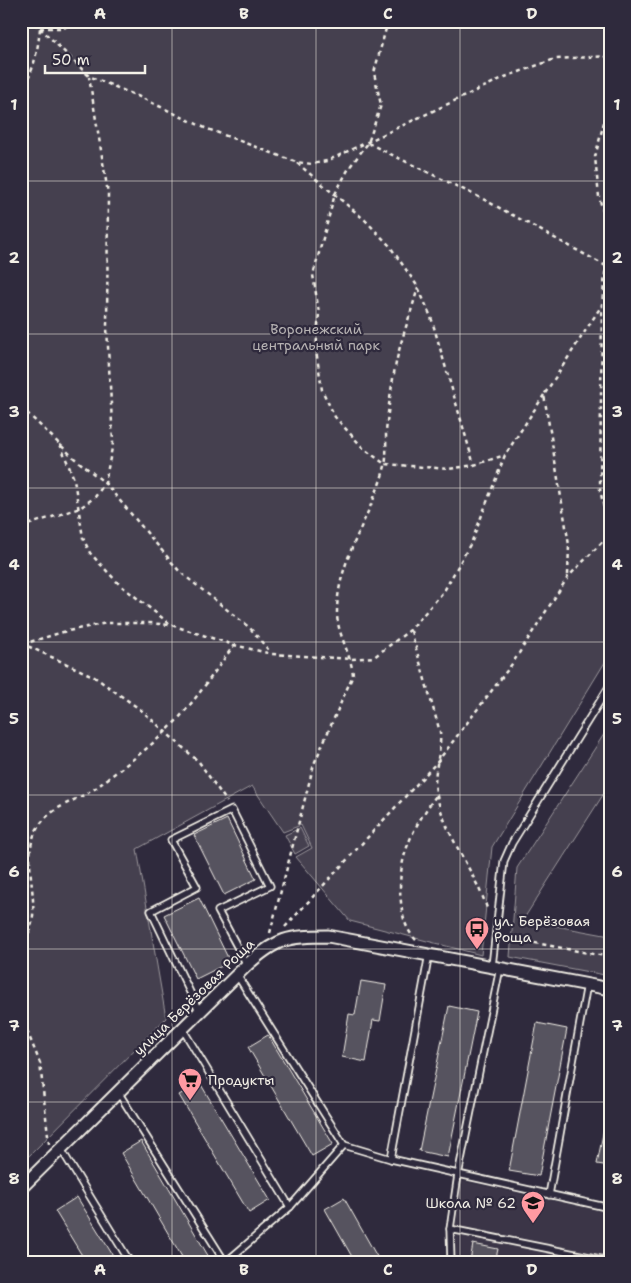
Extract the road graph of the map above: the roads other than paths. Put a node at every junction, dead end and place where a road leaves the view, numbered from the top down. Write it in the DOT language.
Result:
graph roads {
  1 [pos="610,685"];
  2 [pos="429,954"];
  3 [pos="247,965"];
  4 [pos="496,967"];
  5 [pos="237,975"];
  6 [pos="587,984"];
  7 [pos="610,989"];
  8 [pos="200,1011"];
  9 [pos="182,1028"];
  10 [pos="118,1092"];
  11 [pos="344,1145"];
  12 [pos="62,1149"];
  13 [pos="391,1160"];
  14 [pos="458,1175"];
  15 [pos="21,1188"];
  16 [pos="550,1195"];
  17 [pos="290,1207"];
  18 [pos="610,1208"];
  19 [pos="450,1229"];
  20 [pos="130,1262"];
  21 [pos="225,1262"];
  22 [pos="452,1262"];
  23 [pos="610,1262"];
  1 -- 4 [label="lane"];
  2 -- 3 [label="street, улица Берёзовая Роща"];
  2 -- 4 [label="street, улица Берёзовая Роща"];
  2 -- 13 [label="lane"];
  3 -- 5 [label="street, улица Берёзовая Роща"];
  3 -- 8 [label="lane"];
  4 -- 6 [label="street, улица Берёзовая Роща"];
  4 -- 14 [label="lane"];
  5 -- 8 [label="street, улица Берёзовая Роща"];
  5 -- 11 [label="lane"];
  6 -- 7 [label="street, улица Берёзовая Роща"];
  6 -- 16 [label="lane"];
  8 -- 9 [label="street, улица Берёзовая Роща"];
  9 -- 10 [label="street, улица Берёзовая Роща"];
  9 -- 17 [label="lane"];
  10 -- 12 [label="street, улица Берёзовая Роща"];
  10 -- 21 [label="lane"];
  11 -- 13 [label="lane"];
  11 -- 17 [label="lane"];
  12 -- 15 [label="street, улица Берёзовая Роща"];
  12 -- 20 [label="lane"];
  13 -- 14 [label="lane"];
  14 -- 16 [label="lane"];
  14 -- 19 [label="lane"];
  16 -- 18 [label="lane"];
  17 -- 21 [label="lane"];
  19 -- 22 [label="lane"];
  19 -- 23 [label="lane"];
}
